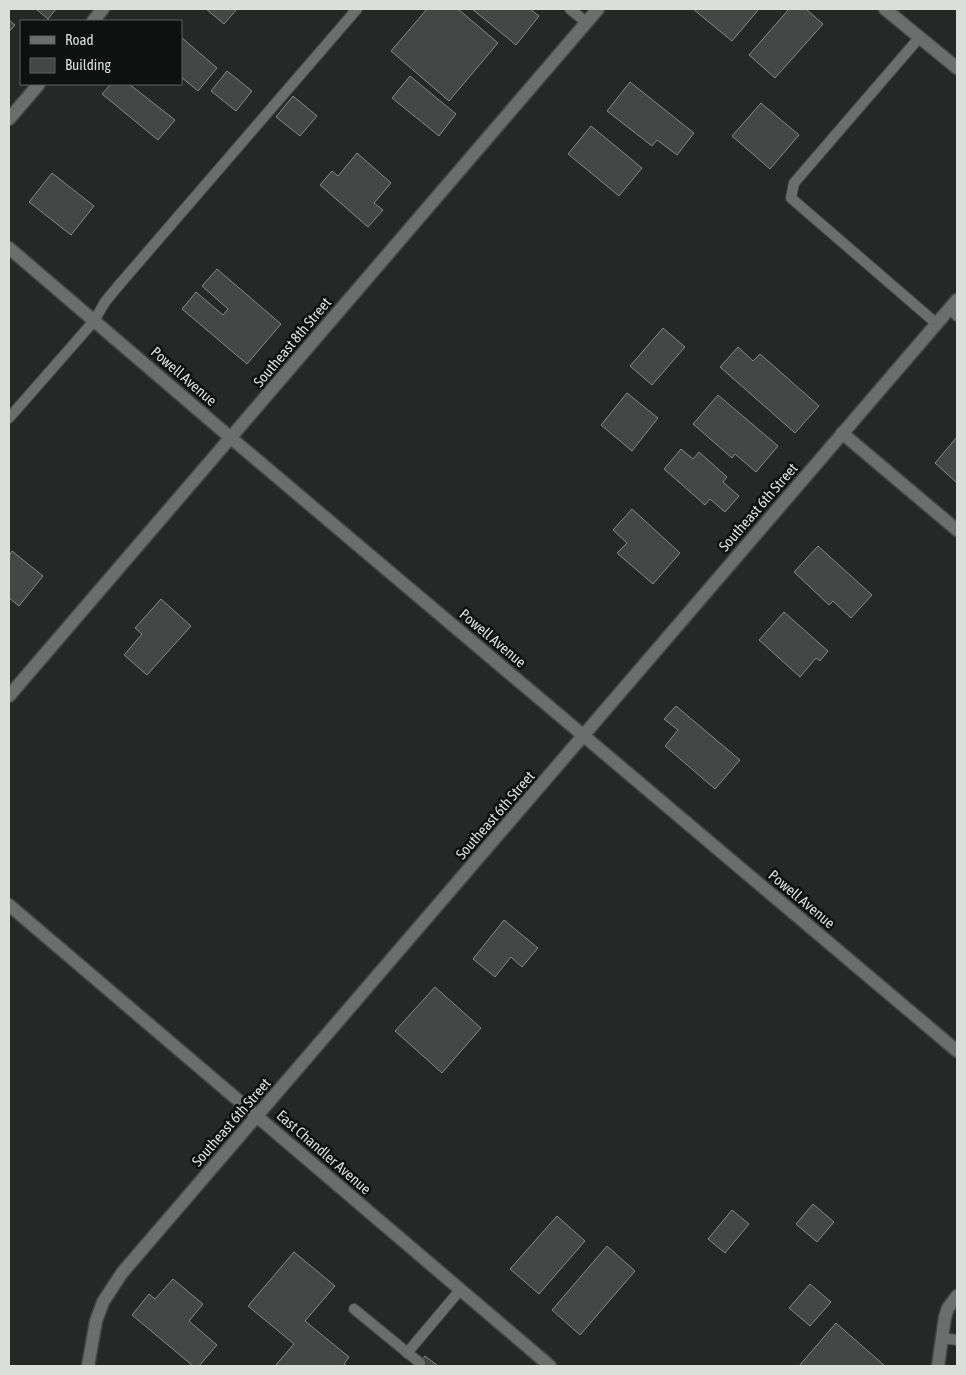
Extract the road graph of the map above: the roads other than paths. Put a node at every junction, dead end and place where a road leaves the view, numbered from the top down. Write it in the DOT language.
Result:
graph roads {
  1 [pos="104,9"];
  2 [pos="356,9"];
  3 [pos="570,9"];
  4 [pos="598,9"];
  5 [pos="885,9"];
  6 [pos="94,20"];
  7 [pos="586,22"];
  8 [pos="919,38"];
  9 [pos="957,68"];
  10 [pos="38,85"];
  11 [pos="9,119"];
  12 [pos="9,248"];
  13 [pos="955,309"];
  14 [pos="94,321"];
  15 [pos="937,324"];
  16 [pos="9,418"];
  17 [pos="842,434"];
  18 [pos="231,438"];
  19 [pos="957,530"];
  20 [pos="9,696"];
  21 [pos="584,735"];
  22 [pos="9,905"];
  23 [pos="957,1051"];
  24 [pos="257,1116"];
  25 [pos="460,1290"];
  26 [pos="957,1296"];
  27 [pos="354,1309"];
  28 [pos="942,1338"];
  29 [pos="957,1340"];
  30 [pos="407,1353"];
  31 [pos="420,1363"];
  32 [pos="544,1364"];
  33 [pos="88,1366"];
  34 [pos="938,1366"];
  1 -- 6 [label="street"];
  2 -- 14 [label="lane"];
  3 -- 7 [label="lane"];
  4 -- 7 [label="street, Southeast 8th Street"];
  5 -- 8 [label="street"];
  7 -- 18 [label="street, Southeast 8th Street"];
  8 -- 9 [label="street"];
  8 -- 15 [label="lane"];
  10 -- 11 [label="street"];
  12 -- 14 [label="street, Powell Avenue"];
  13 -- 15 [label="street, Southeast 6th Street"];
  14 -- 16 [label="lane"];
  14 -- 18 [label="street, Powell Avenue"];
  15 -- 17 [label="street, Southeast 6th Street"];
  17 -- 19 [label="street"];
  17 -- 21 [label="street, Southeast 6th Street"];
  18 -- 20 [label="street, Southeast 8th Street"];
  18 -- 21 [label="street, Powell Avenue"];
  21 -- 23 [label="street, Powell Avenue"];
  21 -- 24 [label="street, Southeast 6th Street"];
  22 -- 24 [label="street, East Chandler Avenue"];
  24 -- 25 [label="street, East Chandler Avenue"];
  24 -- 33 [label="street, Southeast 6th Street"];
  25 -- 30 [label="lane"];
  25 -- 32 [label="street, East Chandler Avenue"];
  26 -- 28 [label="street"];
  27 -- 30 [label="lane"];
  28 -- 29 [label="lane"];
  28 -- 34 [label="street"];
  30 -- 31 [label="lane"];
}
